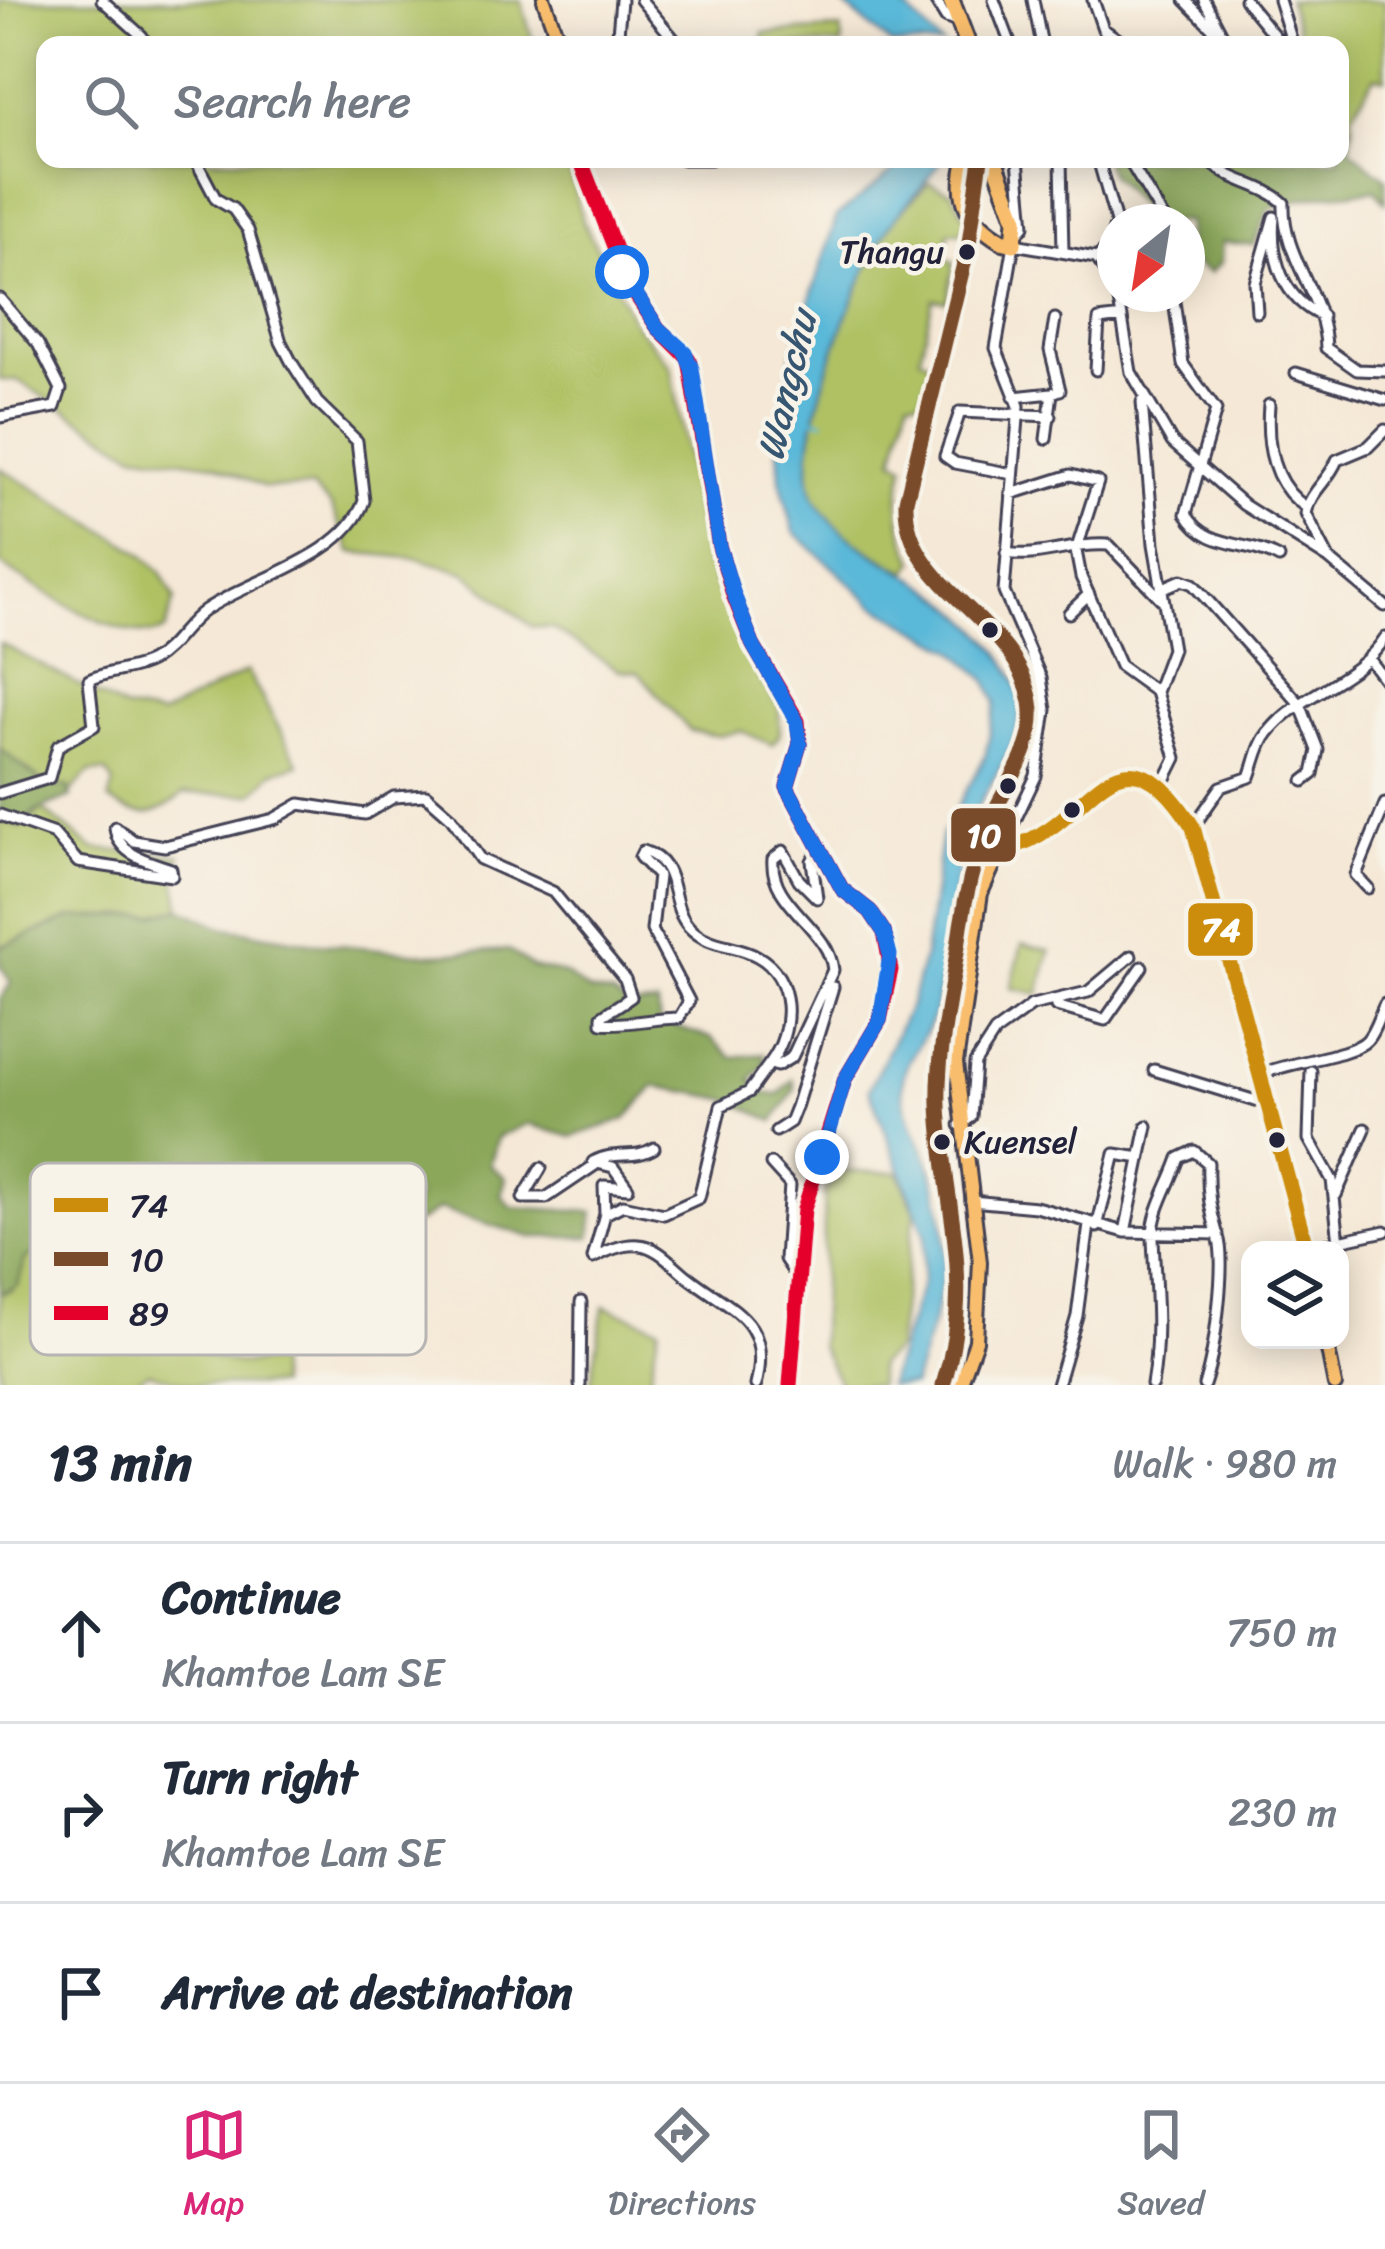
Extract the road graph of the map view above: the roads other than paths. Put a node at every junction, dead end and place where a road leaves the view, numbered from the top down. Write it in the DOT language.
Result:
graph roads {
  1 [pos="102,0"];
  2 [pos="544,0"];
  3 [pos="621,0"];
  4 [pos="935,0"];
  5 [pos="955,0"];
  6 [pos="994,0"];
  7 [pos="1033,0"];
  8 [pos="1093,0"];
  9 [pos="1185,0"];
  10 [pos="1204,0"];
  11 [pos="1245,0"];
  12 [pos="1279,0"];
  13 [pos="646,2"];
  14 [pos="960,23"];
  15 [pos="142,36"];
  16 [pos="557,36"];
  17 [pos="618,36"];
  18 [pos="672,36"];
  19 [pos="968,36"];
  20 [pos="969,36"];
  21 [pos="1008,36"];
  22 [pos="1040,36"];
  23 [pos="1113,36"];
  24 [pos="1214,36"];
  25 [pos="1224,36"];
  26 [pos="1275,36"];
  27 [pos="1290,36"];
  28 [pos="200,168"];
  29 [pos="584,168"];
  30 [pos="966,168"];
  31 [pos="986,168"];
  32 [pos="987,168"];
  33 [pos="991,168"];
  34 [pos="1019,168"];
  35 [pos="1061,168"];
  36 [pos="1100,168"];
  37 [pos="1134,168"];
  38 [pos="1221,168"];
  39 [pos="1110,204"];
  40 [pos="1155,204"];
  41 [pos="1011,240"];
  42 [pos="1063,251"];
  43 [pos="1096,258"];
  44 [pos="0,299"];
  45 [pos="1121,312"];
  46 [pos="1176,312"];
  47 [pos="1257,312"];
  48 [pos="1322,316"];
  49 [pos="1122,317"];
  50 [pos="1055,319"];
  51 [pos="1096,370"];
  52 [pos="1385,371"];
  53 [pos="1296,373"];
  54 [pos="1052,394"];
  55 [pos="1014,397"];
  56 [pos="1142,397"];
  57 [pos="1385,400"];
  58 [pos="1269,405"];
  59 [pos="1019,415"];
  60 [pos="1051,416"];
  61 [pos="0,417"];
  62 [pos="1385,431"];
  63 [pos="1046,439"];
  64 [pos="1201,469"];
  65 [pos="1013,474"];
  66 [pos="1010,494"];
  67 [pos="1306,507"];
  68 [pos="1076,551"];
  69 [pos="1006,553"];
  70 [pos="1279,558"];
  71 [pos="1329,559"];
  72 [pos="1161,589"];
  73 [pos="1089,594"];
  74 [pos="1165,603"];
  75 [pos="1385,606"];
  76 [pos="1069,613"];
  77 [pos="1385,638"];
  78 [pos="1370,660"];
  79 [pos="1385,680"];
  80 [pos="1156,692"];
  81 [pos="1300,704"];
  82 [pos="1304,781"];
  83 [pos="1162,786"];
  84 [pos="1012,788"];
  85 [pos="0,793"];
  86 [pos="1385,804"];
  87 [pos="0,814"];
  88 [pos="1193,827"];
  89 [pos="1006,837"];
  90 [pos="821,847"];
  91 [pos="1368,888"];
  92 [pos="1131,956"];
  93 [pos="1142,967"];
  94 [pos="833,970"];
  95 [pos="1051,1004"];
  96 [pos="1385,1004"];
  97 [pos="770,1063"];
  98 [pos="1154,1070"];
  99 [pos="1311,1071"];
  100 [pos="1262,1074"];
  101 [pos="1268,1105"];
  102 [pos="960,1125"];
  103 [pos="1148,1126"];
  104 [pos="1365,1129"];
  105 [pos="776,1131"];
  106 [pos="653,1148"];
  107 [pos="1141,1158"];
  108 [pos="771,1164"];
  109 [pos="595,1165"];
  110 [pos="541,1168"];
  111 [pos="1336,1195"];
  112 [pos="971,1201"];
  113 [pos="605,1214"];
  114 [pos="1093,1226"];
  115 [pos="1385,1231"];
  116 [pos="1125,1232"];
  117 [pos="1218,1234"];
  118 [pos="1153,1235"];
  119 [pos="1305,1241"];
  120 [pos="1340,1241"];
  121 [pos="1344,1241"];
  122 [pos="797,1277"];
  123 [pos="581,1302"];
  124 [pos="1328,1349"];
  125 [pos="757,1382"];
  126 [pos="580,1385"];
  127 [pos="790,1385"];
  128 [pos="951,1385"];
  129 [pos="1057,1385"];
  130 [pos="1152,1385"];
  131 [pos="1204,1385"];
  132 [pos="1335,1385"];
  1 -- 15 [label="street"];
  2 -- 16 [label="main road"];
  3 -- 17 [label="street"];
  4 -- 14 [label="street"];
  5 -- 14 [label="highway"];
  5 -- 20 [label="highway"];
  6 -- 21 [label="street"];
  7 -- 22 [label="street"];
  8 -- 23 [label="street"];
  9 -- 24 [label="street"];
  10 -- 25 [label="street"];
  11 -- 26 [label="street"];
  12 -- 27 [label="street"];
  13 -- 18 [label="street"];
  14 -- 19 [label="highway"];
  28 -- 85 [label="street"];
  29 -- 90 [label="main road"];
  30 -- 41 [label="highway, bridge"];
  31 -- 84 [label="highway"];
  32 -- 84 [label="highway"];
  33 -- 41 [label="highway"];
  34 -- 41 [label="street"];
  35 -- 42 [label="street"];
  36 -- 39 [label="street"];
  37 -- 40 [label="street"];
  38 -- 48 [label="street"];
  41 -- 42 [label="street"];
  41 -- 55 [label="street"];
  42 -- 43 [label="street"];
  44 -- 61 [label="street"];
  45 -- 49 [label="street"];
  46 -- 64 [label="street"];
  47 -- 48 [label="street"];
  48 -- 52 [label="street"];
  49 -- 51 [label="street"];
  49 -- 56 [label="street"];
  50 -- 54 [label="street"];
  53 -- 57 [label="street"];
  54 -- 55 [label="street"];
  54 -- 60 [label="street"];
  55 -- 59 [label="street"];
  56 -- 64 [label="street"];
  56 -- 72 [label="street"];
  58 -- 67 [label="street"];
  59 -- 60 [label="street"];
  59 -- 65 [label="street"];
  59 -- 65 [label="street"];
  60 -- 63 [label="street"];
  62 -- 67 [label="street"];
  64 -- 70 [label="street"];
  64 -- 71 [label="street"];
  65 -- 66 [label="street"];
  66 -- 68 [label="street"];
  66 -- 69 [label="street"];
  67 -- 71 [label="street"];
  68 -- 69 [label="street"];
  68 -- 73 [label="street"];
  68 -- 74 [label="street"];
  69 -- 89 [label="street"];
  71 -- 75 [label="street"];
  72 -- 74 [label="street"];
  72 -- 81 [label="street"];
  73 -- 76 [label="street"];
  73 -- 80 [label="street"];
  74 -- 80 [label="street"];
  77 -- 78 [label="street"];
  78 -- 79 [label="street"];
  78 -- 81 [label="street"];
  80 -- 83 [label="street"];
  81 -- 82 [label="street"];
  81 -- 88 [label="street"];
  83 -- 88 [label="main road"];
  83 -- 89 [label="main road"];
  84 -- 89 [label="highway"];
  86 -- 91 [label="street"];
  87 -- 97 [label="street"];
  88 -- 100 [label="main road"];
  89 -- 102 [label="main road"];
  89 -- 128 [label="highway"];
  90 -- 94 [label="street"];
  90 -- 122 [label="main road"];
  92 -- 95 [label="street"];
  93 -- 95 [label="street"];
  94 -- 97 [label="street"];
  94 -- 105 [label="street"];
  95 -- 102 [label="street"];
  96 -- 100 [label="street"];
  97 -- 113 [label="street"];
  98 -- 101 [label="street"];
  99 -- 111 [label="street"];
  100 -- 101 [label="main road"];
  101 -- 119 [label="main road"];
  102 -- 112 [label="main road"];
  103 -- 107 [label="street"];
  104 -- 111 [label="street"];
  106 -- 109 [label="street"];
  107 -- 114 [label="street"];
  107 -- 116 [label="street"];
  108 -- 122 [label="street"];
  109 -- 110 [label="street"];
  109 -- 113 [label="street"];
  111 -- 120 [label="street"];
  112 -- 114 [label="street"];
  112 -- 128 [label="main road"];
  113 -- 125 [label="street"];
  114 -- 116 [label="street"];
  114 -- 129 [label="street"];
  115 -- 121 [label="street"];
  116 -- 118 [label="street"];
  117 -- 118 [label="street"];
  117 -- 118 [label="street"];
  117 -- 131 [label="street"];
  118 -- 130 [label="street"];
  122 -- 127 [label="main road"];
  123 -- 126 [label="street"];
  124 -- 132 [label="main road"];
}
